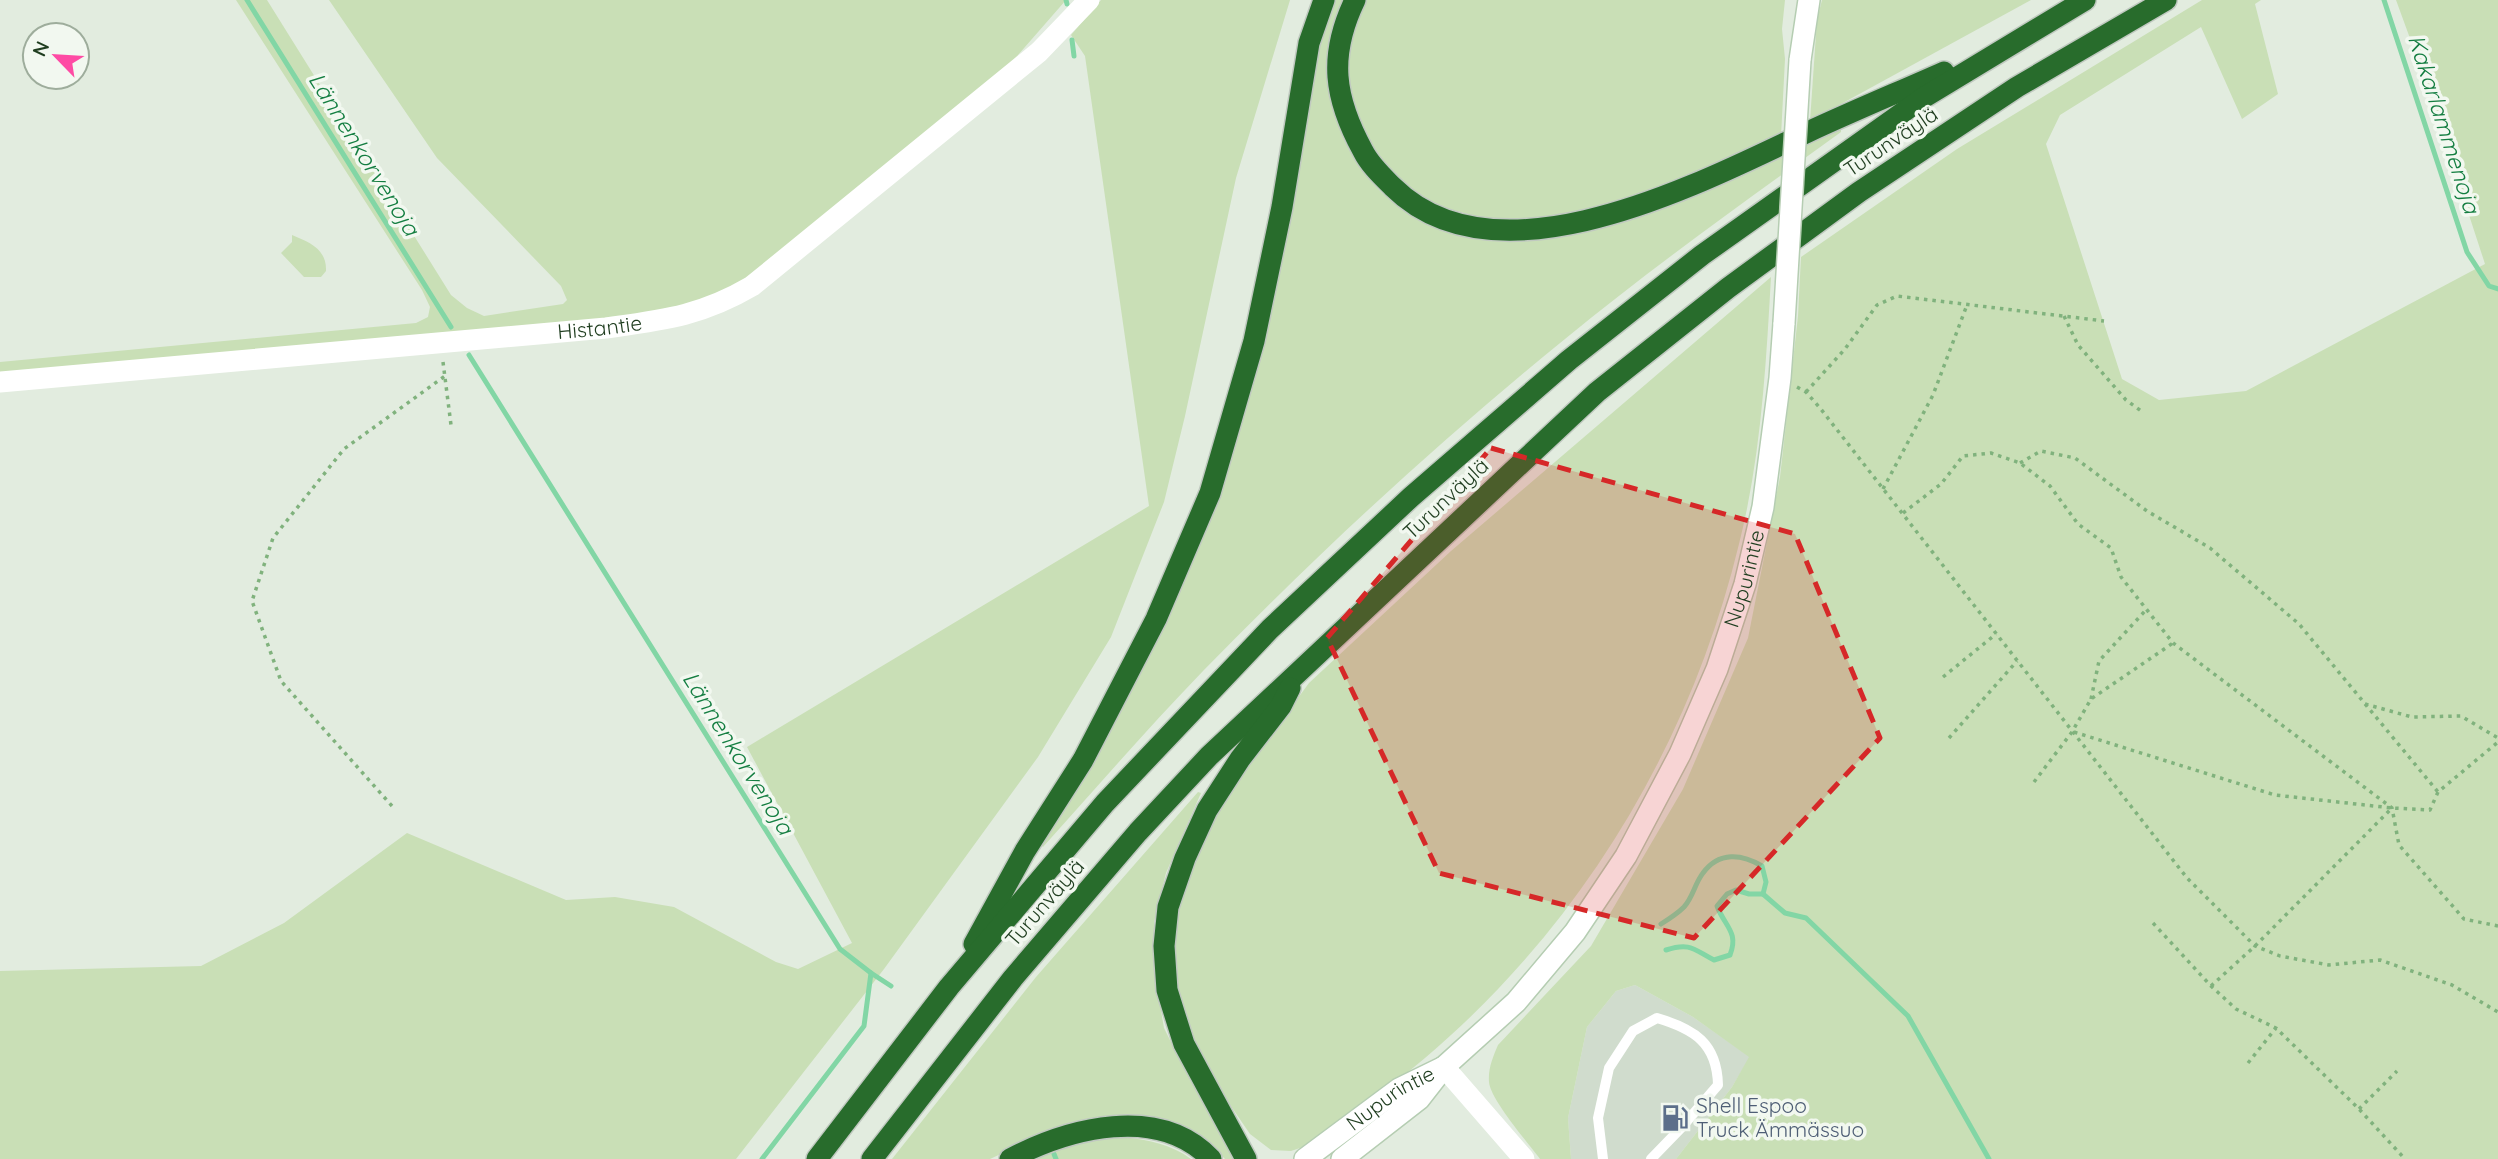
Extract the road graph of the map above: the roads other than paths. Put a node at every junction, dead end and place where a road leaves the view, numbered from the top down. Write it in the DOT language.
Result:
graph roads {
  1 [pos="1089,0"];
  2 [pos="1324,0"];
  3 [pos="1355,0"];
  4 [pos="1809,0"];
  5 [pos="2085,0"];
  6 [pos="2166,0"];
  7 [pos="2010,44"];
  8 [pos="0,382"];
  9 [pos="1301,668"];
  10 [pos="949,987"];
  11 [pos="1444,1067"];
  12 [pos="817,1159"];
  13 [pos="872,1159"];
  14 [pos="1010,1159"];
  15 [pos="1211,1159"];
  16 [pos="1246,1159"];
  17 [pos="1305,1159"];
  18 [pos="1342,1159"];
  19 [pos="1524,1159"];
  20 [pos="1602,1159"];
  21 [pos="1651,1159"];
  1 -- 8 [label="main road, Histantie"];
  2 -- 10 [label="highway"];
  3 -- 7 [label="highway"];
  4 -- 11 [label="main road, Nupurintie, bridge"];
  5 -- 7 [label="highway, Turunväylä"];
  6 -- 9 [label="highway, Turunväylä"];
  7 -- 10 [label="highway, Turunväylä"];
  9 -- 13 [label="highway, Turunväylä"];
  9 -- 16 [label="highway"];
  10 -- 12 [label="highway, Turunväylä"];
  11 -- 17 [label="main road, Nupurintie"];
  11 -- 18 [label="main road, Nupurintie"];
  11 -- 19 [label="main road"];
  14 -- 15 [label="highway"];
  20 -- 21 [label="lane"];
}
